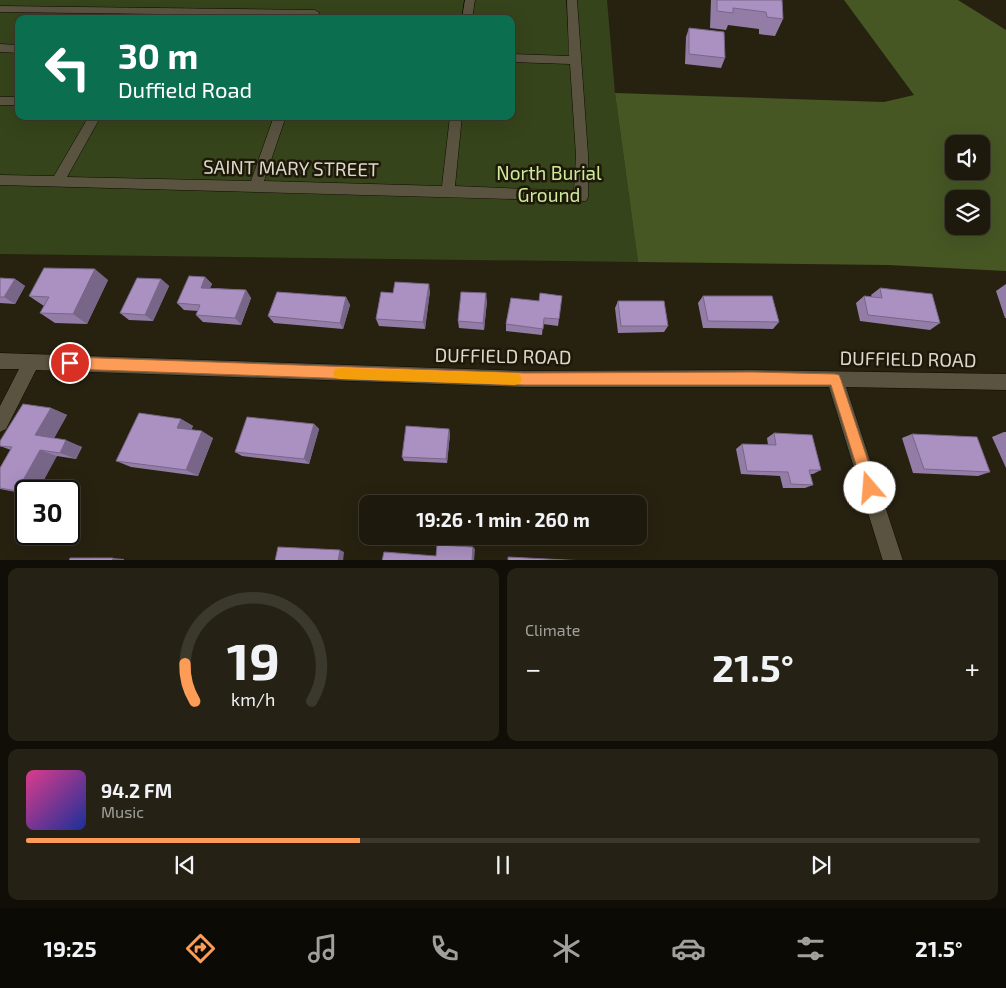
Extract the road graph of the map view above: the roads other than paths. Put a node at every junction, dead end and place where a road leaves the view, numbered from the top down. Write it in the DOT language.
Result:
graph roads {
  1 [pos="163,0"];
  2 [pos="320,0"];
  3 [pos="470,0"];
  4 [pos="572,0"];
  5 [pos="0,9"];
  6 [pos="154,15"];
  7 [pos="314,15"];
  8 [pos="468,15"];
  9 [pos="0,48"];
  10 [pos="15,49"];
  11 [pos="515,58"];
  12 [pos="575,60"];
  13 [pos="0,101"];
  14 [pos="15,102"];
  15 [pos="93,120"];
  16 [pos="279,120"];
  17 [pos="456,120"];
  18 [pos="0,180"];
  19 [pos="58,181"];
  20 [pos="256,186"];
  21 [pos="448,191"];
  22 [pos="0,361"];
  23 [pos="32,362"];
  24 [pos="835,380"];
  25 [pos="1006,382"];
  26 [pos="0,423"];
  27 [pos="893,560"];
  1 -- 6 [label="street"];
  2 -- 7 [label="street"];
  3 -- 8 [label="street"];
  4 -- 12 [label="street"];
  5 -- 6 [label="street"];
  9 -- 10 [label="street"];
  11 -- 12 [label="street"];
  12 -- 21 [label="street, SAINT MARY STREET"];
  13 -- 14 [label="street"];
  15 -- 19 [label="street"];
  16 -- 20 [label="street"];
  17 -- 21 [label="street"];
  18 -- 19 [label="street, SAINT MARY STREET"];
  19 -- 20 [label="street, SAINT MARY STREET"];
  20 -- 21 [label="street, SAINT MARY STREET"];
  22 -- 23 [label="street, DUFFIELD ROAD"];
  23 -- 24 [label="street, DUFFIELD ROAD"];
  23 -- 26 [label="street"];
  24 -- 25 [label="street, DUFFIELD ROAD"];
  24 -- 27 [label="street"];
}
